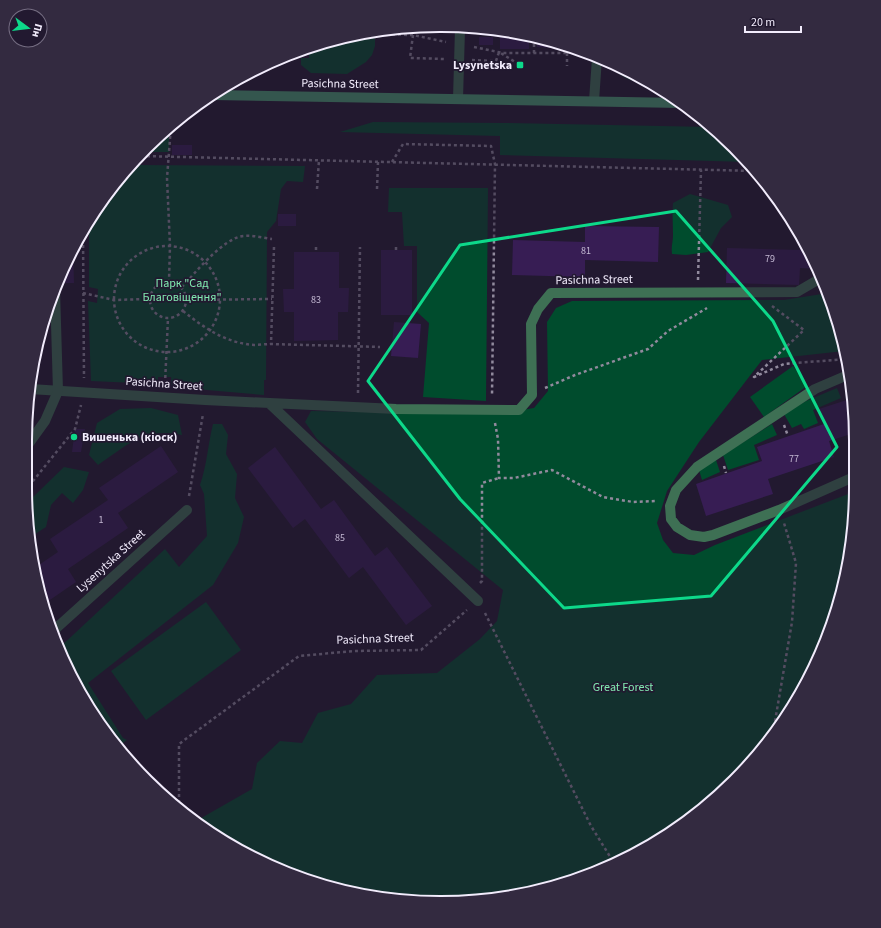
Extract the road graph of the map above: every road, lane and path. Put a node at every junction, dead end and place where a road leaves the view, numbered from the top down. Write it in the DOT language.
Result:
graph roads {
  1 [pos="460,33"];
  2 [pos="413,35"];
  3 [pos="534,43"];
  4 [pos="534,53"];
  5 [pos="567,53"];
  6 [pos="446,59"];
  7 [pos="496,61"];
  8 [pos="597,63"];
  9 [pos="520,65"];
  10 [pos="567,66"];
  11 [pos="223,95"];
  12 [pos="458,99"];
  13 [pos="594,101"];
  14 [pos="671,104"];
  15 [pos="171,133"];
  16 [pos="148,156"];
  17 [pos="170,156"];
  18 [pos="319,160"];
  19 [pos="378,162"];
  20 [pos="392,162"];
  21 [pos="495,164"];
  22 [pos="700,170"];
  23 [pos="748,171"];
  24 [pos="317,189"];
  25 [pos="377,189"];
  26 [pos="272,239"];
  27 [pos="83,243"];
  28 [pos="170,246"];
  29 [pos="274,247"];
  30 [pos="316,247"];
  31 [pos="360,247"];
  32 [pos="316,252"];
  33 [pos="205,262"];
  34 [pos="170,281"];
  35 [pos="816,281"];
  36 [pos="182,288"];
  37 [pos="697,292"];
  38 [pos="754,292"];
  39 [pos="83,293"];
  40 [pos="149,299"];
  41 [pos="272,299"];
  42 [pos="114,300"];
  43 [pos="187,300"];
  44 [pos="220,300"];
  45 [pos="55,305"];
  46 [pos="708,307"];
  47 [pos="182,311"];
  48 [pos="168,318"];
  49 [pos="209,332"];
  50 [pos="271,344"];
  51 [pos="359,347"];
  52 [pos="380,347"];
  53 [pos="166,353"];
  54 [pos="841,359"];
  55 [pos="844,377"];
  56 [pos="35,389"];
  57 [pos="58,391"];
  58 [pos="85,392"];
  59 [pos="532,395"];
  60 [pos="164,398"];
  61 [pos="206,400"];
  62 [pos="269,403"];
  63 [pos="358,407"];
  64 [pos="492,411"];
  65 [pos="495,423"];
  66 [pos="32,439"];
  67 [pos="499,478"];
  68 [pos="849,479"];
  69 [pos="32,482"];
  70 [pos="660,501"];
  71 [pos="187,510"];
  72 [pos="783,519"];
  73 [pos="478,601"];
  74 [pos="57,627"];
  75 [pos="775,721"];
  76 [pos="179,801"];
  77 [pos="611,858"];
  1 -- 12 [label="street"];
  2 -- 6 [label="path"];
  3 -- 4 [label="path"];
  5 -- 10 [label="path"];
  7 -- 9 [label="path"];
  8 -- 13 [label="street"];
  11 -- 12 [label="main road, Pasichna Street"];
  12 -- 13 [label="main road, Pasichna Street"];
  13 -- 14 [label="main road, Pasichna Street"];
  15 -- 17 [label="path"];
  16 -- 17 [label="path"];
  17 -- 18 [label="path"];
  17 -- 28 [label="path"];
  18 -- 19 [label="path"];
  18 -- 24 [label="path"];
  19 -- 20 [label="path"];
  19 -- 25 [label="path"];
  20 -- 21 [label="path"];
  20 -- 21 [label="path"];
  21 -- 22 [label="path"];
  21 -- 64 [label="path"];
  22 -- 23 [label="path"];
  22 -- 37 [label="path"];
  26 -- 33 [label="path"];
  27 -- 39 [label="path"];
  28 -- 33 [label="path"];
  28 -- 34 [label="path"];
  28 -- 42 [label="path"];
  29 -- 41 [label="path"];
  30 -- 32 [label="path"];
  31 -- 51 [label="path"];
  33 -- 36 [label="path"];
  33 -- 44 [label="path"];
  34 -- 36 [label="path"];
  34 -- 40 [label="path"];
  35 -- 38 [label="street, Pasichna Street"];
  36 -- 43 [label="path"];
  37 -- 38 [label="street, Pasichna Street"];
  37 -- 59 [label="street, Pasichna Street"];
  38 -- 54 [label="path"];
  39 -- 42 [label="path"];
  39 -- 58 [label="path"];
  40 -- 42 [label="path"];
  40 -- 48 [label="path"];
  41 -- 44 [label="path"];
  41 -- 50 [label="path"];
  42 -- 53 [label="path"];
  43 -- 44 [label="path"];
  43 -- 47 [label="path"];
  44 -- 49 [label="path"];
  45 -- 57 [label="street"];
  46 -- 59 [label="path"];
  47 -- 48 [label="path"];
  47 -- 49 [label="path"];
  48 -- 53 [label="path"];
  49 -- 50 [label="path"];
  49 -- 53 [label="path"];
  50 -- 51 [label="path"];
  51 -- 52 [label="path"];
  51 -- 63 [label="path"];
  53 -- 60 [label="path"];
  55 -- 68 [label="street"];
  56 -- 57 [label="street, Pasichna Street"];
  57 -- 58 [label="street, Pasichna Street"];
  57 -- 66 [label="street"];
  58 -- 60 [label="street, Pasichna Street"];
  58 -- 69 [label="path"];
  59 -- 64 [label="street, Pasichna Street"];
  60 -- 61 [label="street, Pasichna Street"];
  61 -- 62 [label="street, Pasichna Street"];
  61 -- 71 [label="path"];
  62 -- 63 [label="street, Pasichna Street"];
  62 -- 73 [label="street"];
  63 -- 64 [label="street, Pasichna Street"];
  65 -- 67 [label="path"];
  67 -- 70 [label="path"];
  67 -- 73 [label="path"];
  71 -- 74 [label="street, Lysenytska Street"];
  72 -- 75 [label="path"];
  73 -- 76 [label="path, Pasichna Street"];
  73 -- 77 [label="path"];
}
